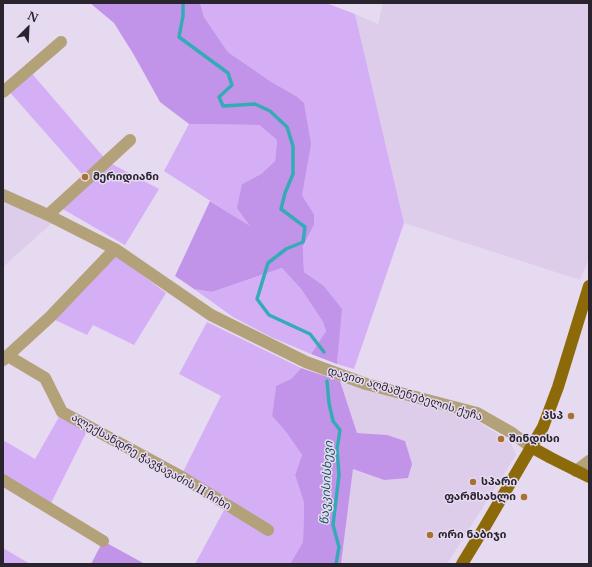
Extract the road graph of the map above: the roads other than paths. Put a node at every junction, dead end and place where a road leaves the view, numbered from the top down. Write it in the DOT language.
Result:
graph roads {
  1 [pos="61,42"];
  2 [pos="3,92"];
  3 [pos="130,140"];
  4 [pos="3,195"];
  5 [pos="48,215"];
  6 [pos="115,249"];
  7 [pos="589,286"];
  8 [pos="6,358"];
  9 [pos="531,446"];
  10 [pos="589,461"];
  11 [pos="576,471"];
  12 [pos="589,477"];
  13 [pos="3,480"];
  14 [pos="268,530"];
  15 [pos="103,541"];
  16 [pos="462,564"];
  1 -- 2 [label="street"];
  3 -- 5 [label="street"];
  4 -- 5 [label="street, დავით აღმაშენებელის ქუჩა"];
  5 -- 6 [label="street, დავით აღმაშენებელის ქუჩა"];
  6 -- 8 [label="street"];
  6 -- 9 [label="street, დავით აღმაშენებელის ქუჩა"];
  7 -- 9 [label="main road"];
  8 -- 14 [label="street, ალექსანდრე ჭავჭავაძის II ჩიხი"];
  9 -- 11 [label="main road"];
  9 -- 16 [label="main road"];
  10 -- 11 [label="street"];
  11 -- 12 [label="main road"];
  13 -- 15 [label="street"];
}
